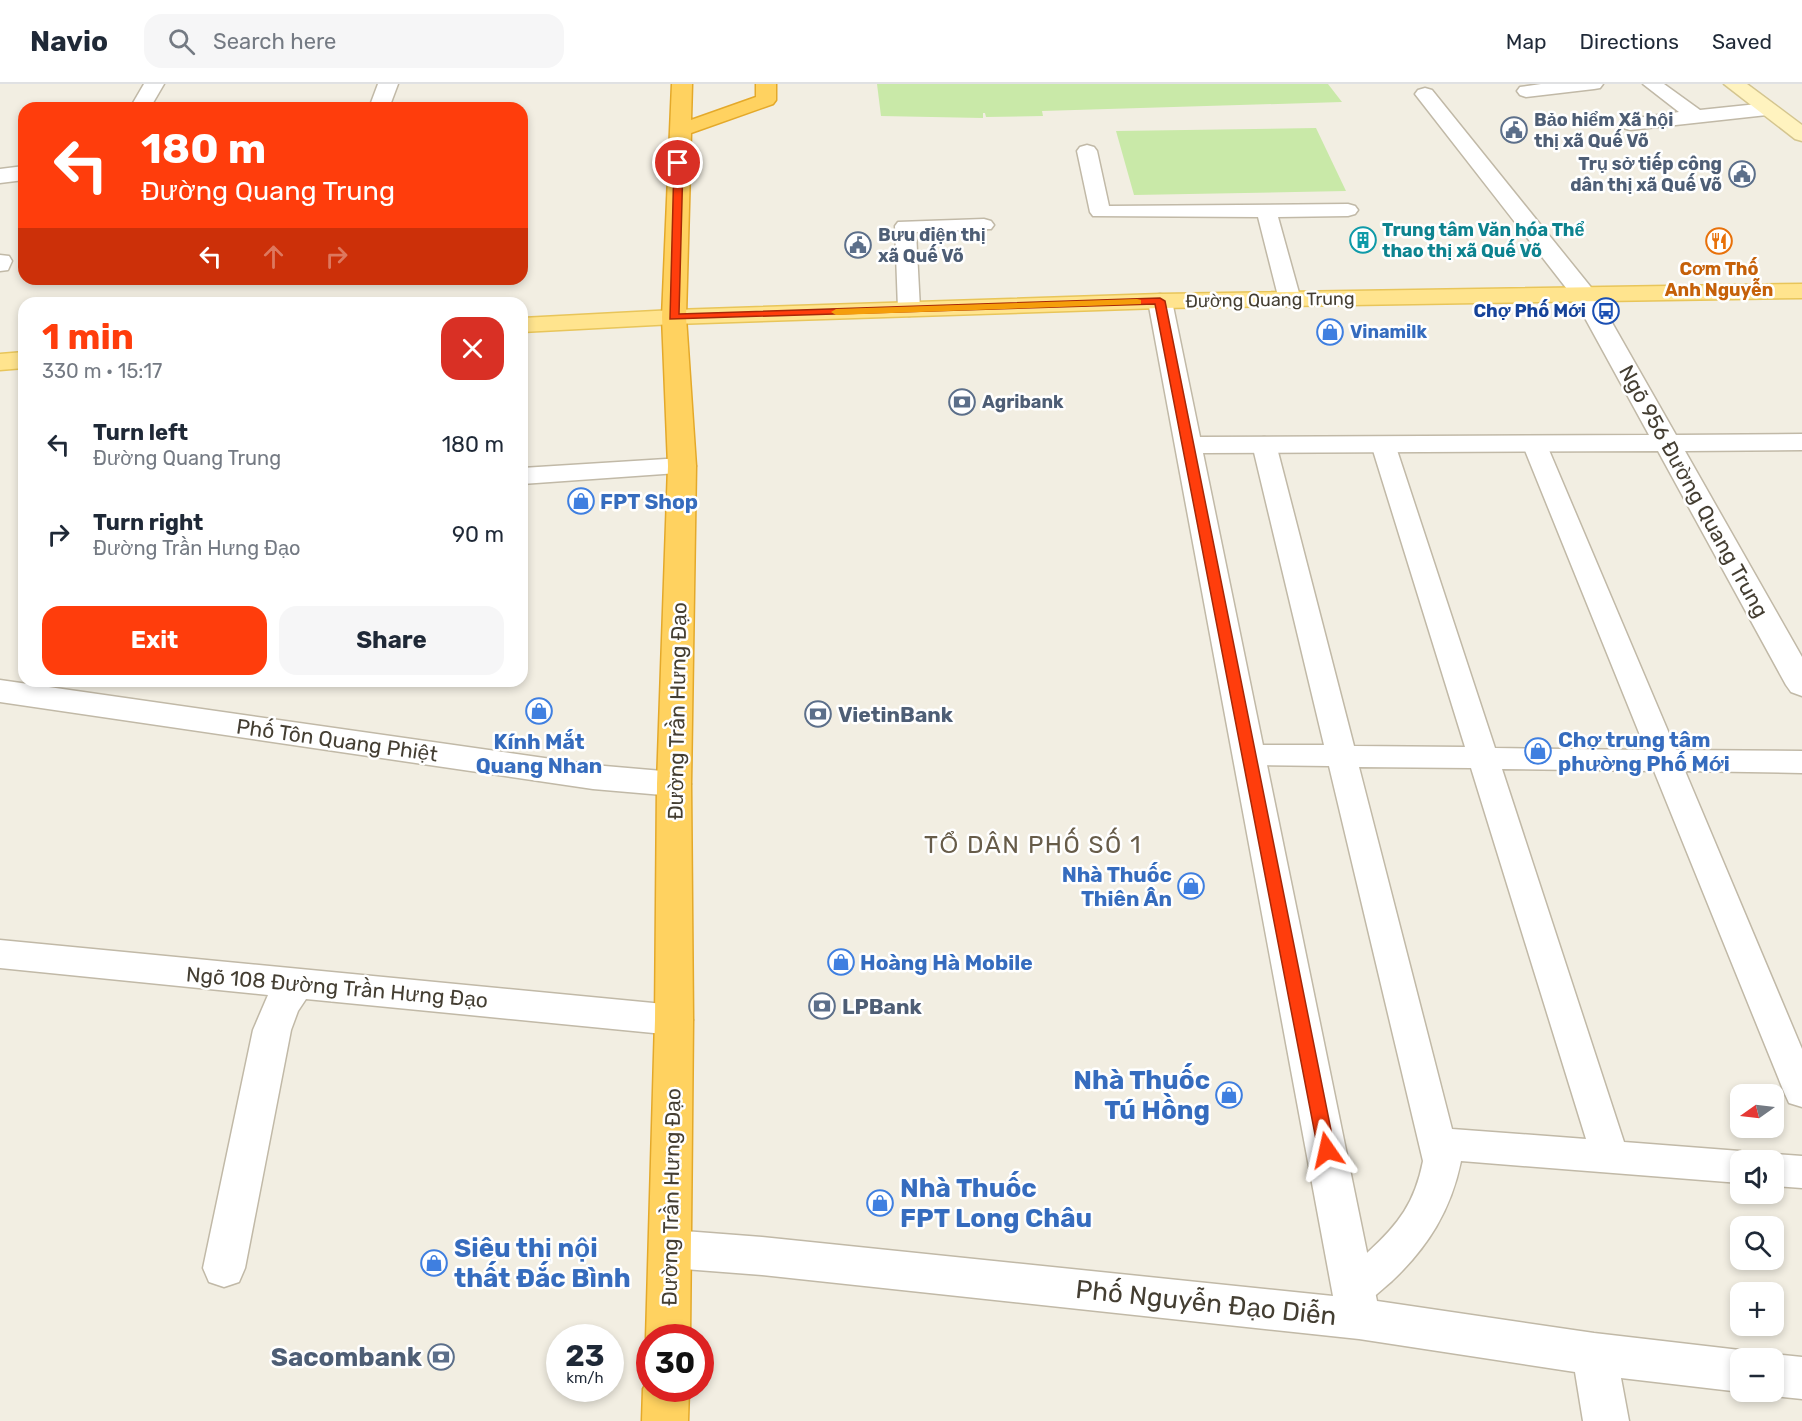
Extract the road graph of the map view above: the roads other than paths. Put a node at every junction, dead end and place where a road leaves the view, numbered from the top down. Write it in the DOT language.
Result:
graph roads {
  1 [pos="154,84"];
  2 [pos="388,84"];
  3 [pos="682,84"];
  4 [pos="766,84"];
  5 [pos="1594,84"];
  6 [pos="1652,84"];
  7 [pos="1734,84"];
  8 [pos="1526,91"];
  9 [pos="1425,94"];
  10 [pos="144,102"];
  11 [pos="382,102"];
  12 [pos="1790,106"];
  13 [pos="1767,109"];
  14 [pos="1696,116"];
  15 [pos="1630,124"];
  16 [pos="680,130"];
  17 [pos="1802,135"];
  18 [pos="1086,152"];
  19 [pos="18,174"];
  20 [pos="0,176"];
  21 [pos="1266,210"];
  22 [pos="1348,210"];
  23 [pos="984,225"];
  24 [pos="1802,291"];
  25 [pos="1586,296"];
  26 [pos="1290,300"];
  27 [pos="1160,301"];
  28 [pos="909,309"];
  29 [pos="674,317"];
  30 [pos="528,325"];
  31 [pos="18,360"];
  32 [pos="0,362"];
  33 [pos="1667,441"];
  34 [pos="1534,442"];
  35 [pos="1802,442"];
  36 [pos="1264,444"];
  37 [pos="1383,444"];
  38 [pos="1188,445"];
  39 [pos="682,466"];
  40 [pos="528,476"];
  41 [pos="1802,685"];
  42 [pos="0,691"];
  43 [pos="1250,755"];
  44 [pos="1341,756"];
  45 [pos="1483,758"];
  46 [pos="1665,760"];
  47 [pos="1802,762"];
  48 [pos="674,784"];
  49 [pos="0,954"];
  50 [pos="295,984"];
  51 [pos="674,1020"];
  52 [pos="1802,1092"];
  53 [pos="1438,1144"];
  54 [pos="1610,1157"];
  55 [pos="1730,1166"];
  56 [pos="1784,1171"];
  57 [pos="1802,1172"];
  58 [pos="671,1249"];
  59 [pos="224,1268"];
  60 [pos="1357,1305"];
  61 [pos="668,1324"];
  62 [pos="1594,1354"];
  63 [pos="1730,1370"];
  64 [pos="1784,1376"];
  65 [pos="1802,1378"];
  66 [pos="666,1402"];
  67 [pos="665,1421"];
  68 [pos="1606,1421"];
  1 -- 10 [label="street"];
  2 -- 11 [label="street"];
  3 -- 16 [label="highway, Đường Trần Hưng Đạo"];
  4 -- 16 [label="highway"];
  5 -- 8 [label="lane"];
  6 -- 14 [label="lane"];
  7 -- 13 [label="main road"];
  9 -- 25 [label="street, Ngõ 956 Đường Quang Trung"];
  12 -- 13 [label="main road"];
  13 -- 14 [label="lane"];
  13 -- 17 [label="main road"];
  14 -- 15 [label="lane"];
  16 -- 29 [label="highway, Đường Trần Hưng Đạo"];
  18 -- 21 [label="lane"];
  19 -- 20 [label="street"];
  21 -- 22 [label="lane"];
  21 -- 26 [label="lane"];
  23 -- 28 [label="lane"];
  24 -- 25 [label="main road, Đường Quang Trung"];
  25 -- 26 [label="main road, Đường Quang Trung"];
  25 -- 33 [label="street, Ngõ 956 Đường Quang Trung"];
  26 -- 27 [label="main road, Đường Quang Trung"];
  27 -- 28 [label="main road, Đường Quang Trung"];
  27 -- 38 [label="street"];
  28 -- 29 [label="main road, Đường Quang Trung"];
  29 -- 30 [label="main road, Đường Quang Trung"];
  29 -- 39 [label="highway, Đường Trần Hưng Đạo"];
  31 -- 32 [label="main road"];
  33 -- 34 [label="street"];
  33 -- 35 [label="street"];
  33 -- 41 [label="street, Ngõ 956 Đường Quang Trung"];
  34 -- 37 [label="street"];
  34 -- 46 [label="lane"];
  36 -- 37 [label="street"];
  36 -- 38 [label="street"];
  36 -- 44 [label="lane"];
  37 -- 45 [label="lane"];
  38 -- 43 [label="street"];
  39 -- 40 [label="street"];
  39 -- 48 [label="highway, Đường Trần Hưng Đạo"];
  42 -- 48 [label="street, Phố Tôn Quang Phiệt"];
  43 -- 44 [label="lane"];
  43 -- 60 [label="street"];
  44 -- 45 [label="lane"];
  44 -- 53 [label="lane"];
  45 -- 46 [label="lane"];
  45 -- 54 [label="lane"];
  46 -- 47 [label="lane"];
  46 -- 52 [label="lane"];
  48 -- 51 [label="highway, Đường Trần Hưng Đạo"];
  49 -- 50 [label="street, Ngõ 108 Đường Trần Hưng Đạo"];
  50 -- 51 [label="street, Ngõ 108 Đường Trần Hưng Đạo"];
  50 -- 59 [label="street"];
  51 -- 58 [label="highway, Đường Trần Hưng Đạo"];
  53 -- 54 [label="lane"];
  53 -- 60 [label="lane"];
  54 -- 55 [label="lane"];
  56 -- 57 [label="lane"];
  58 -- 60 [label="street, Phố Nguyễn Đạo Diễn"];
  58 -- 61 [label="highway, Đường Trần Hưng Đạo"];
  60 -- 62 [label="street, Phố Nguyễn Đạo Diễn"];
  62 -- 63 [label="street, Phố Nguyễn Đạo Diễn"];
  62 -- 68 [label="street"];
  64 -- 65 [label="street"];
  66 -- 67 [label="highway"];
}
